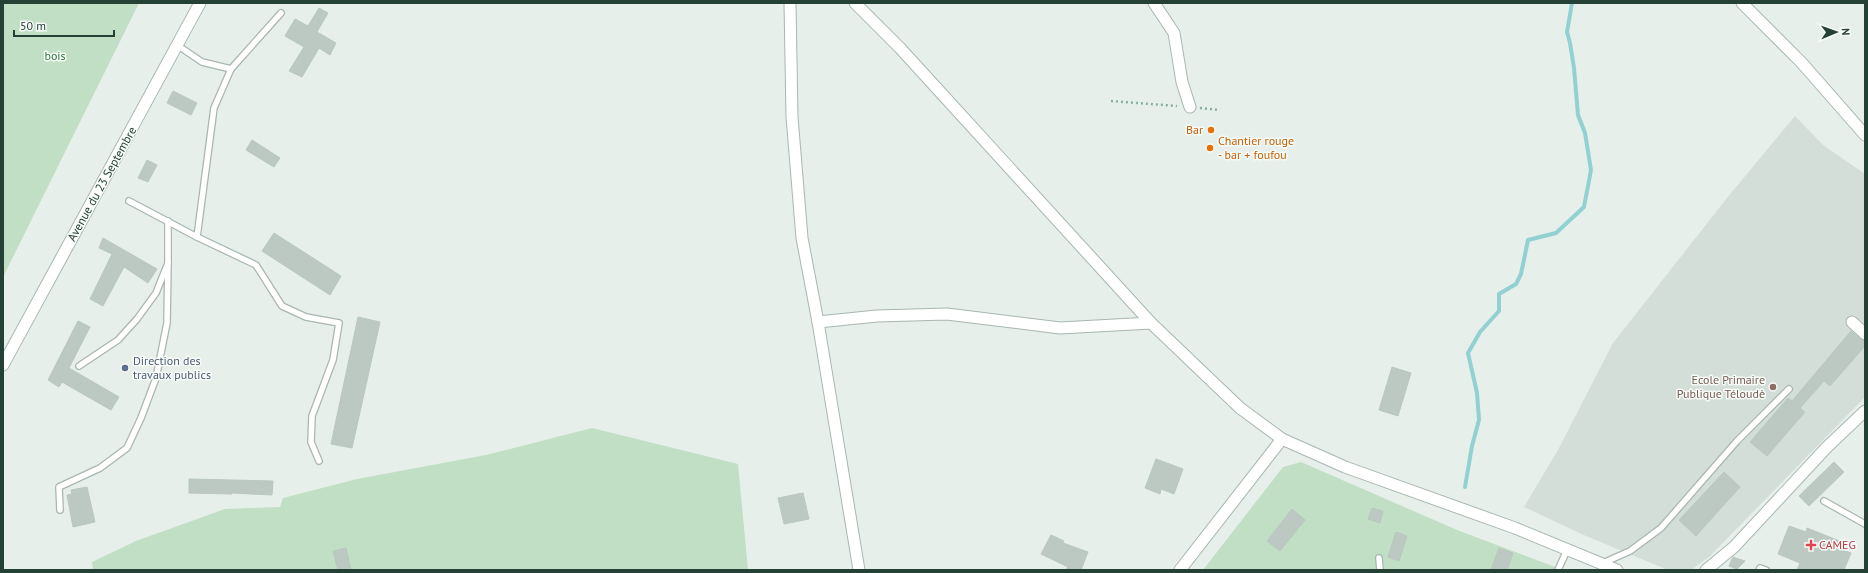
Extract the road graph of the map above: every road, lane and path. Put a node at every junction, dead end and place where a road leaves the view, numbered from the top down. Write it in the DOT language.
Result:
graph roads {
  1 [pos="200,3"];
  2 [pos="790,3"];
  3 [pos="1154,3"];
  4 [pos="1742,3"];
  5 [pos="860,4"];
  6 [pos="281,13"];
  7 [pos="177,45"];
  8 [pos="232,69"];
  9 [pos="1111,101"];
  10 [pos="1190,107"];
  11 [pos="1220,110"];
  12 [pos="1865,135"];
  13 [pos="129,201"];
  14 [pos="168,221"];
  15 [pos="197,237"];
  16 [pos="168,263"];
  17 [pos="818,322"];
  18 [pos="1852,322"];
  19 [pos="1151,323"];
  20 [pos="1865,334"];
  21 [pos="3,365"];
  22 [pos="79,366"];
  23 [pos="1789,389"];
  24 [pos="1865,411"];
  25 [pos="1282,440"];
  26 [pos="319,462"];
  27 [pos="1824,501"];
  28 [pos="60,510"];
  29 [pos="1865,524"];
  30 [pos="1567,550"];
  31 [pos="1379,558"];
  32 [pos="1601,564"];
  33 [pos="859,570"];
  34 [pos="1180,570"];
  35 [pos="1380,570"];
  36 [pos="1558,570"];
  37 [pos="1617,570"];
  38 [pos="1706,570"];
  39 [pos="1759,570"];
  40 [pos="1766,570"];
  1 -- 7 [label="street, Avenue du 23 Septembre"];
  2 -- 17 [label="street"];
  3 -- 10 [label="street"];
  4 -- 12 [label="street"];
  5 -- 19 [label="street"];
  6 -- 8 [label="lane"];
  7 -- 8 [label="lane"];
  7 -- 21 [label="street, Avenue du 23 Septembre"];
  8 -- 15 [label="lane"];
  9 -- 10 [label="path"];
  10 -- 11 [label="path"];
  13 -- 14 [label="lane"];
  14 -- 15 [label="lane"];
  14 -- 16 [label="lane"];
  15 -- 26 [label="lane"];
  16 -- 22 [label="lane"];
  16 -- 28 [label="lane"];
  17 -- 19 [label="street"];
  17 -- 33 [label="street"];
  18 -- 20 [label="street"];
  19 -- 25 [label="street"];
  23 -- 32 [label="lane"];
  24 -- 38 [label="street"];
  25 -- 30 [label="street"];
  25 -- 34 [label="street"];
  27 -- 29 [label="lane"];
  30 -- 32 [label="street"];
  30 -- 36 [label="lane"];
  31 -- 35 [label="lane"];
  32 -- 37 [label="street"];
  39 -- 40 [label="lane"];
}
